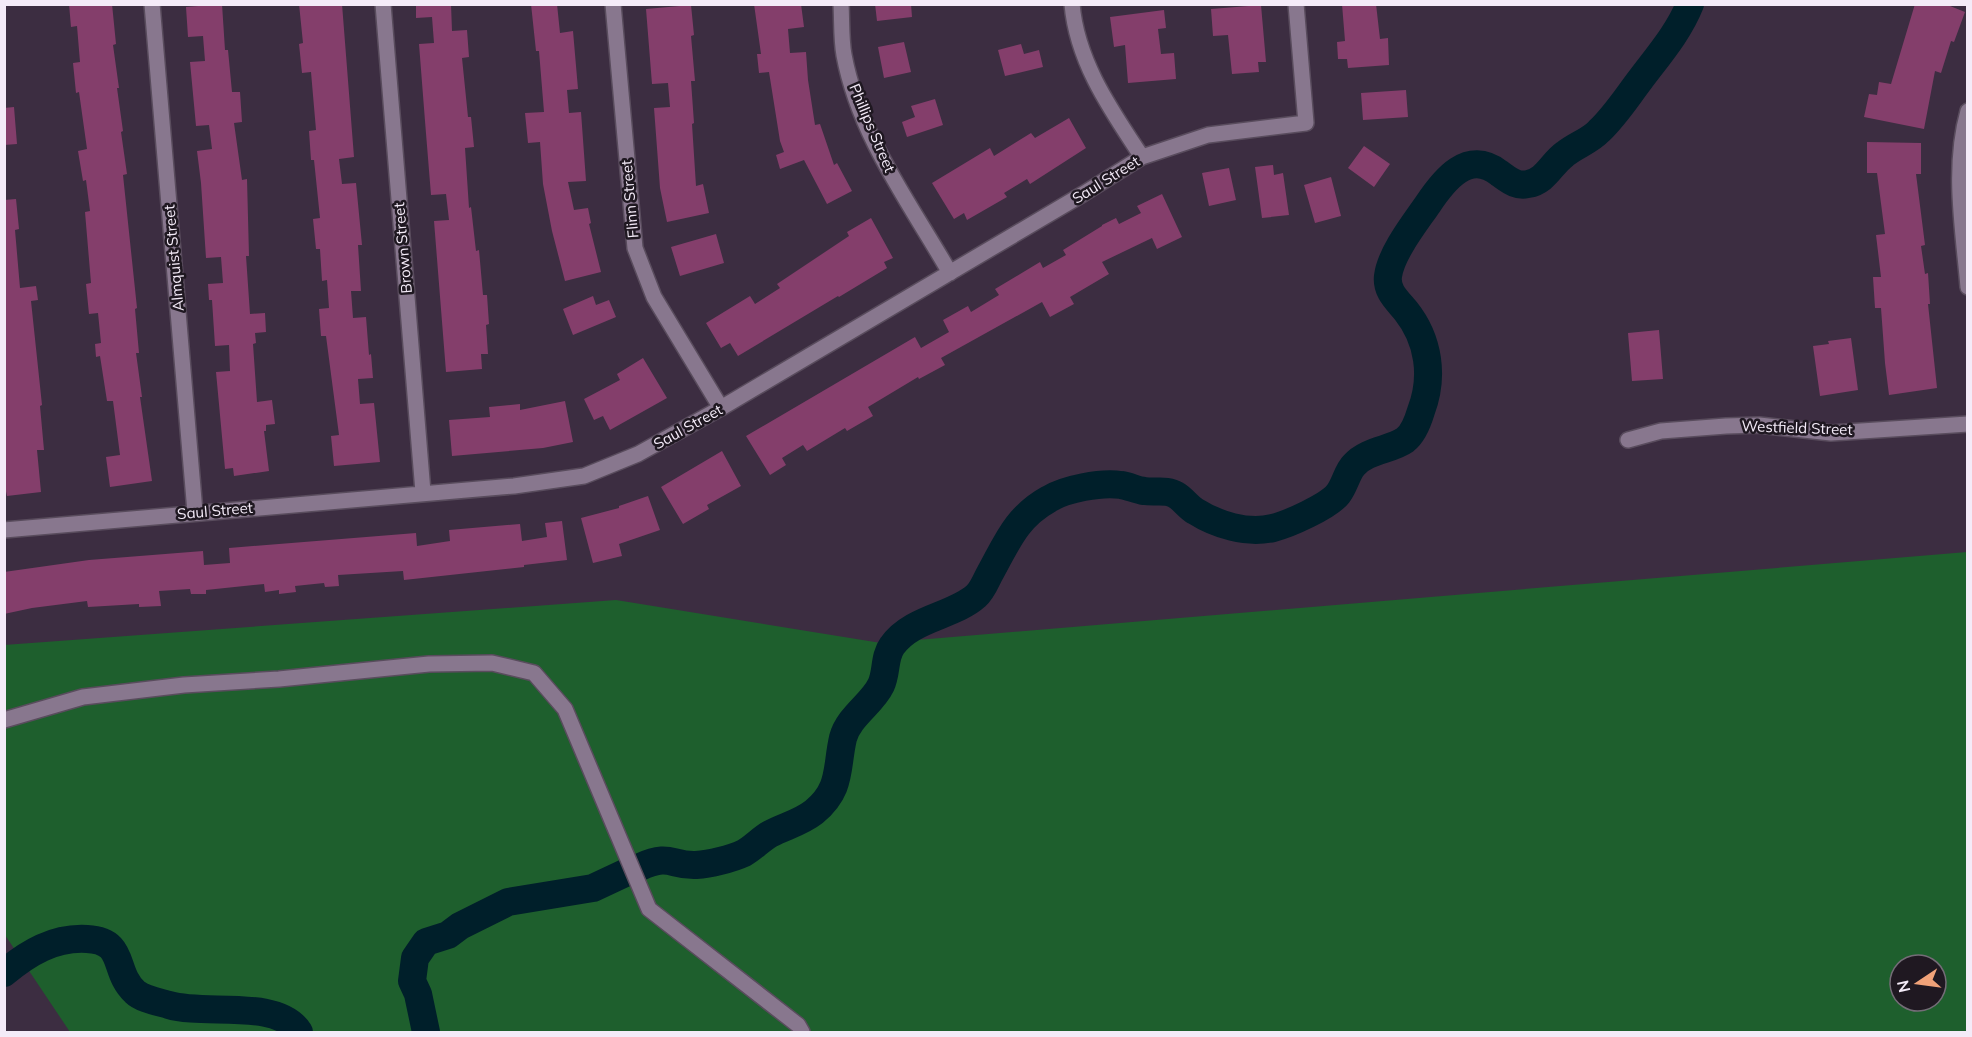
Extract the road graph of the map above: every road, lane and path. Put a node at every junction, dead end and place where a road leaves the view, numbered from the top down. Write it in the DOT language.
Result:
graph roads {
  1 [pos="152,4"];
  2 [pos="383,4"];
  3 [pos="613,4"];
  4 [pos="841,4"];
  5 [pos="1072,4"];
  6 [pos="1296,4"];
  7 [pos="1968,111"];
  8 [pos="1142,157"];
  9 [pos="950,273"];
  10 [pos="1968,287"];
  11 [pos="721,408"];
  12 [pos="1968,424"];
  13 [pos="1628,440"];
  14 [pos="423,492"];
  15 [pos="195,512"];
  16 [pos="4,530"];
  17 [pos="4,720"];
  18 [pos="802,1032"];
  1 -- 15 [label="street, Almquist Street"];
  2 -- 14 [label="street, Brown Street"];
  3 -- 11 [label="street, Flinn Street"];
  4 -- 9 [label="street, Phillips Street"];
  5 -- 8 [label="street"];
  6 -- 8 [label="street, Saul Street"];
  7 -- 10 [label="street"];
  8 -- 9 [label="street, Saul Street"];
  9 -- 11 [label="street, Saul Street"];
  11 -- 14 [label="street, Saul Street"];
  12 -- 13 [label="street, Westfield Street"];
  14 -- 15 [label="street, Saul Street"];
  15 -- 16 [label="street, Saul Street"];
  17 -- 18 [label="street"];
}
